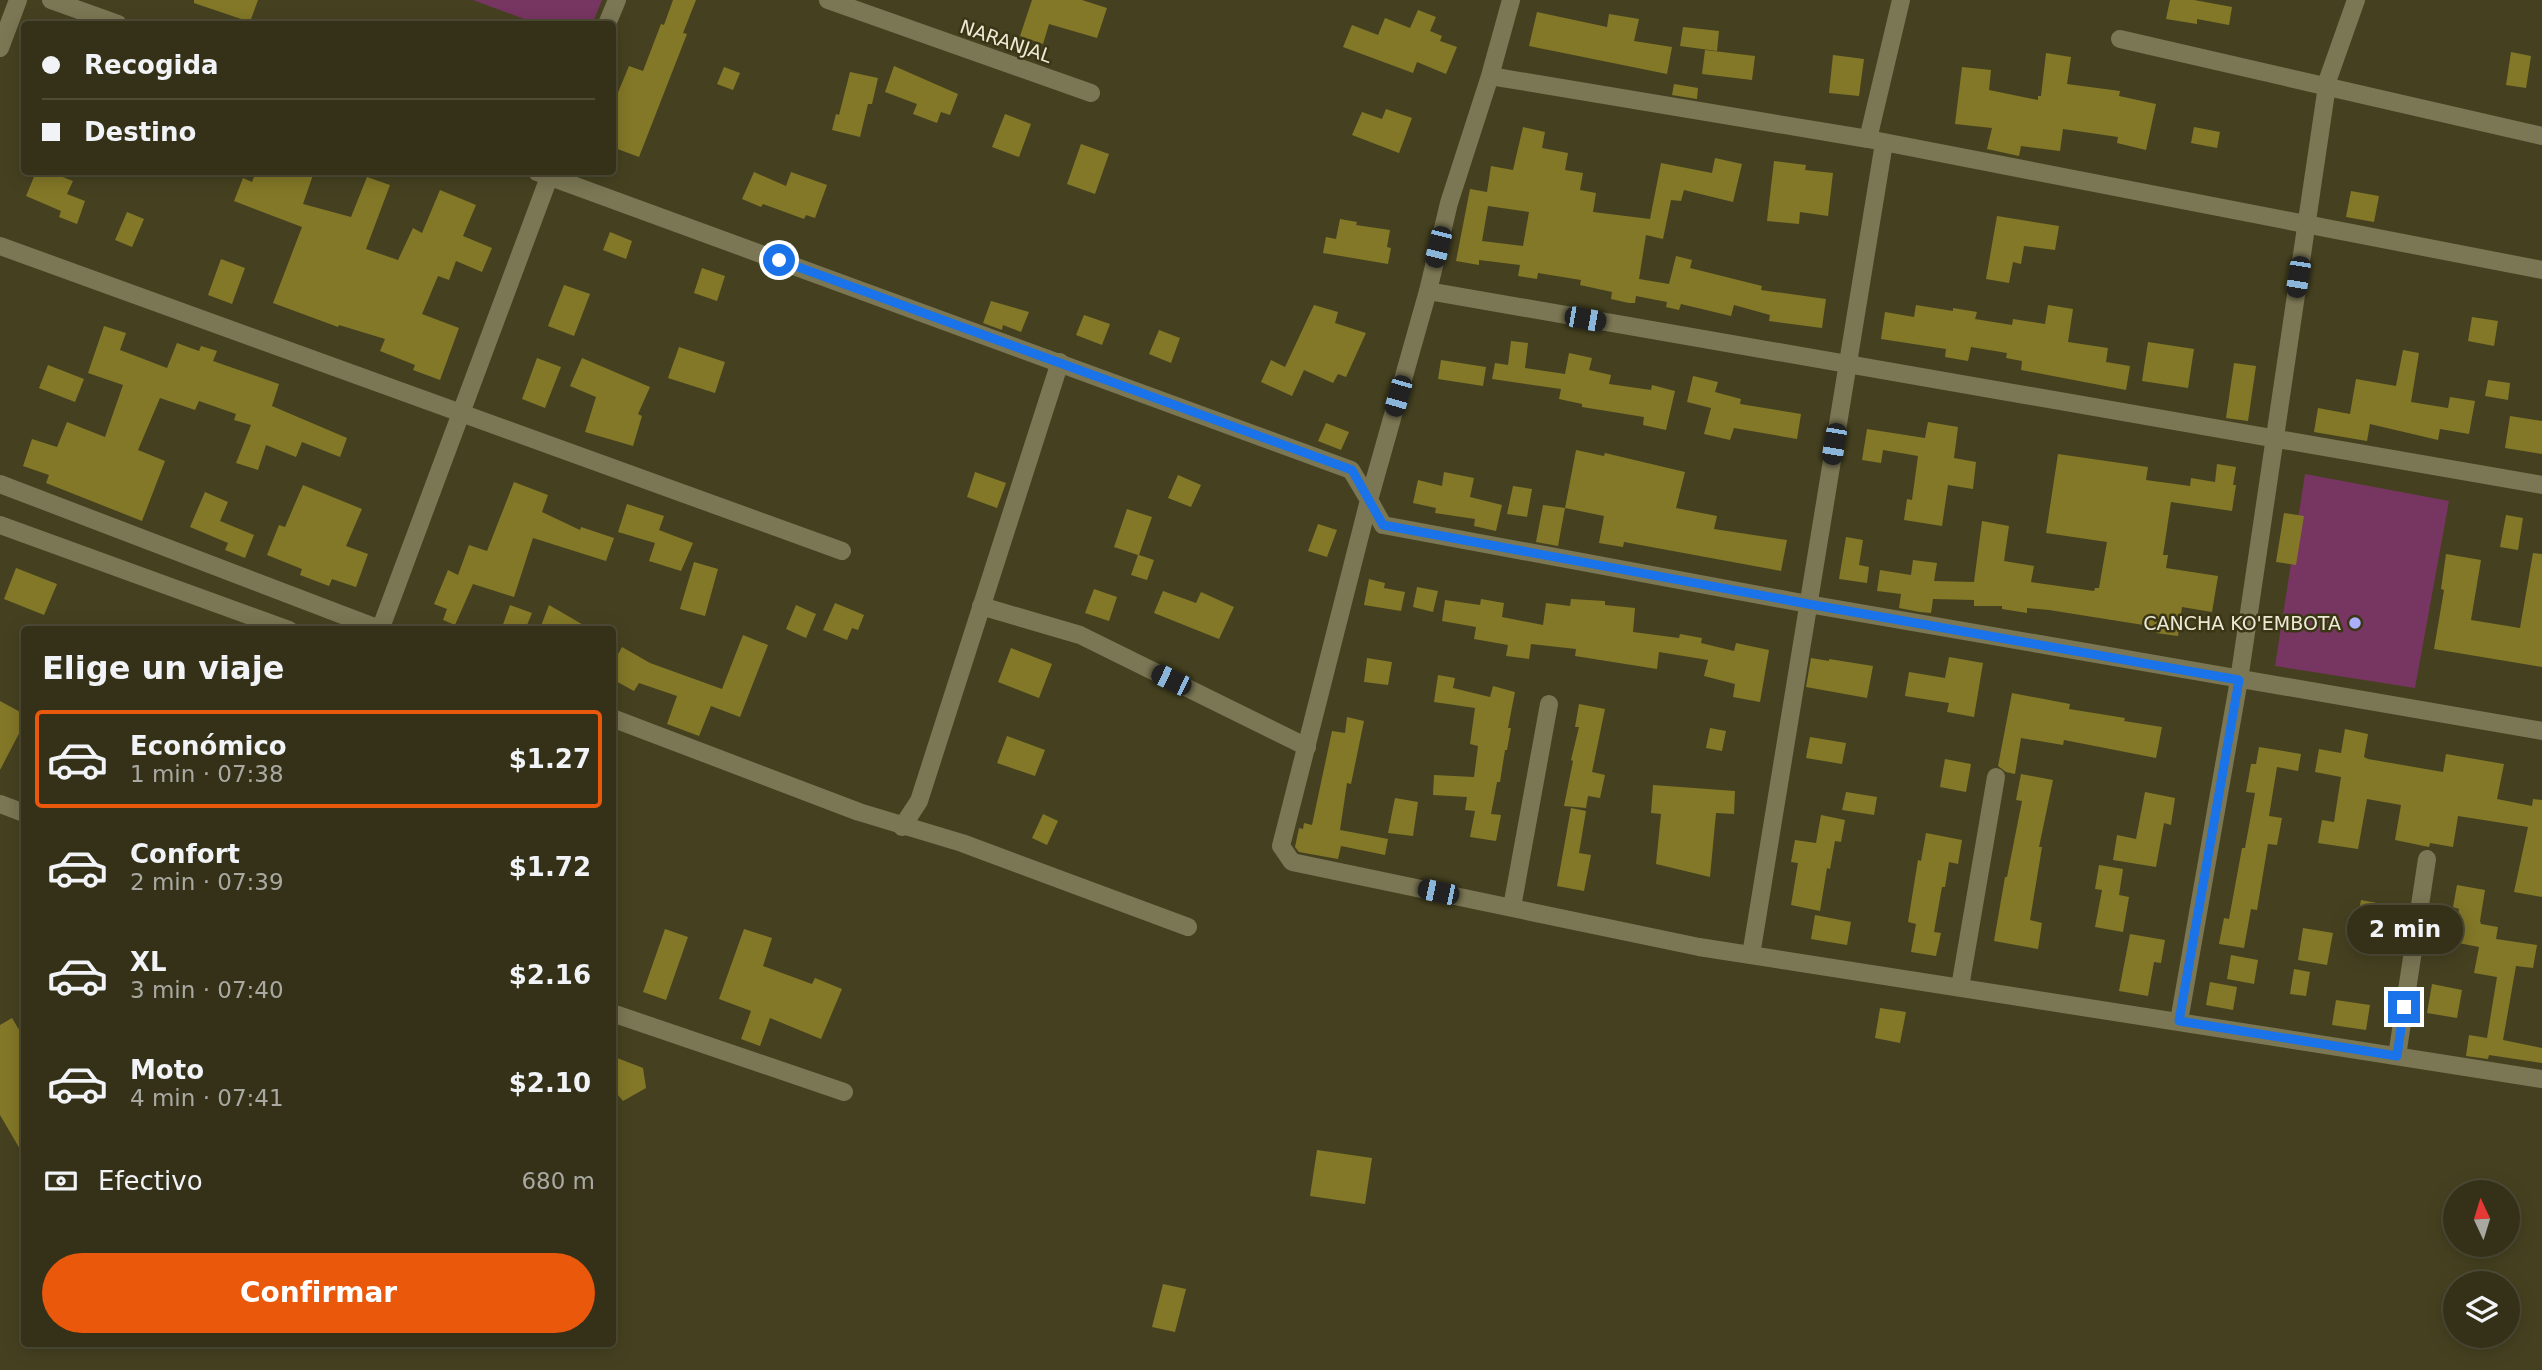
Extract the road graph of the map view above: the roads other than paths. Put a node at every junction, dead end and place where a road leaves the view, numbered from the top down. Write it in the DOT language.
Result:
graph roads {
  1 [pos="18,0"];
  2 [pos="51,0"];
  3 [pos="617,0"];
  4 [pos="828,0"];
  5 [pos="1511,0"];
  6 [pos="1901,0"];
  7 [pos="2356,0"];
  8 [pos="110,21"];
  9 [pos="608,21"];
  10 [pos="2120,39"];
  11 [pos="0,48"];
  12 [pos="1490,76"];
  13 [pos="2327,87"];
  14 [pos="1091,93"];
  15 [pos="2542,136"];
  16 [pos="1876,141"];
  17 [pos="545,175"];
  18 [pos="551,175"];
  19 [pos="2306,223"];
  20 [pos="0,246"];
  21 [pos="2542,270"];
  22 [pos="1428,291"];
  23 [pos="1060,362"];
  24 [pos="1847,364"];
  25 [pos="460,413"];
  26 [pos="2273,440"];
  27 [pos="0,484"];
  28 [pos="2542,485"];
  29 [pos="1369,500"];
  30 [pos="0,524"];
  31 [pos="842,551"];
  32 [pos="1808,604"];
  33 [pos="981,606"];
  34 [pos="278,626"];
  35 [pos="371,626"];
  36 [pos="382,626"];
  37 [pos="2239,680"];
  38 [pos="1549,704"];
  39 [pos="616,720"];
  40 [pos="2542,731"];
  41 [pos="1307,747"];
  42 [pos="1996,777"];
  43 [pos="0,804"];
  44 [pos="21,812"];
  45 [pos="902,827"];
  46 [pos="2427,859"];
  47 [pos="1512,908"];
  48 [pos="1188,927"];
  49 [pos="1751,955"];
  50 [pos="1960,987"];
  51 [pos="616,1014"];
  52 [pos="2179,1021"];
  53 [pos="2397,1056"];
  54 [pos="2542,1079"];
  55 [pos="845,1092"];
  1 -- 11 [label="street"];
  2 -- 8 [label="street"];
  3 -- 9 [label="street"];
  4 -- 14 [label="street, NARANJAL"];
  5 -- 12 [label="street"];
  6 -- 16 [label="street"];
  7 -- 13 [label="street"];
  10 -- 13 [label="street"];
  12 -- 16 [label="street"];
  12 -- 22 [label="street"];
  13 -- 15 [label="street"];
  13 -- 19 [label="street"];
  16 -- 19 [label="street"];
  16 -- 24 [label="street"];
  17 -- 25 [label="street"];
  18 -- 23 [label="street"];
  19 -- 21 [label="street"];
  19 -- 26 [label="street"];
  20 -- 25 [label="street"];
  22 -- 24 [label="street"];
  22 -- 29 [label="street"];
  23 -- 29 [label="street"];
  23 -- 33 [label="street"];
  24 -- 26 [label="street"];
  24 -- 32 [label="street"];
  25 -- 31 [label="street"];
  25 -- 36 [label="street"];
  26 -- 28 [label="street"];
  26 -- 37 [label="street"];
  27 -- 35 [label="street"];
  29 -- 32 [label="street"];
  29 -- 41 [label="street"];
  30 -- 34 [label="street"];
  32 -- 37 [label="street"];
  32 -- 49 [label="street"];
  33 -- 41 [label="street"];
  33 -- 45 [label="street"];
  37 -- 40 [label="street"];
  37 -- 52 [label="street"];
  38 -- 47 [label="street"];
  39 -- 45 [label="street"];
  41 -- 47 [label="street"];
  42 -- 50 [label="street"];
  43 -- 44 [label="street"];
  45 -- 48 [label="street"];
  46 -- 53 [label="street"];
  47 -- 49 [label="street"];
  49 -- 50 [label="street"];
  50 -- 52 [label="street"];
  51 -- 55 [label="street"];
  52 -- 53 [label="street"];
  53 -- 54 [label="street"];
}
